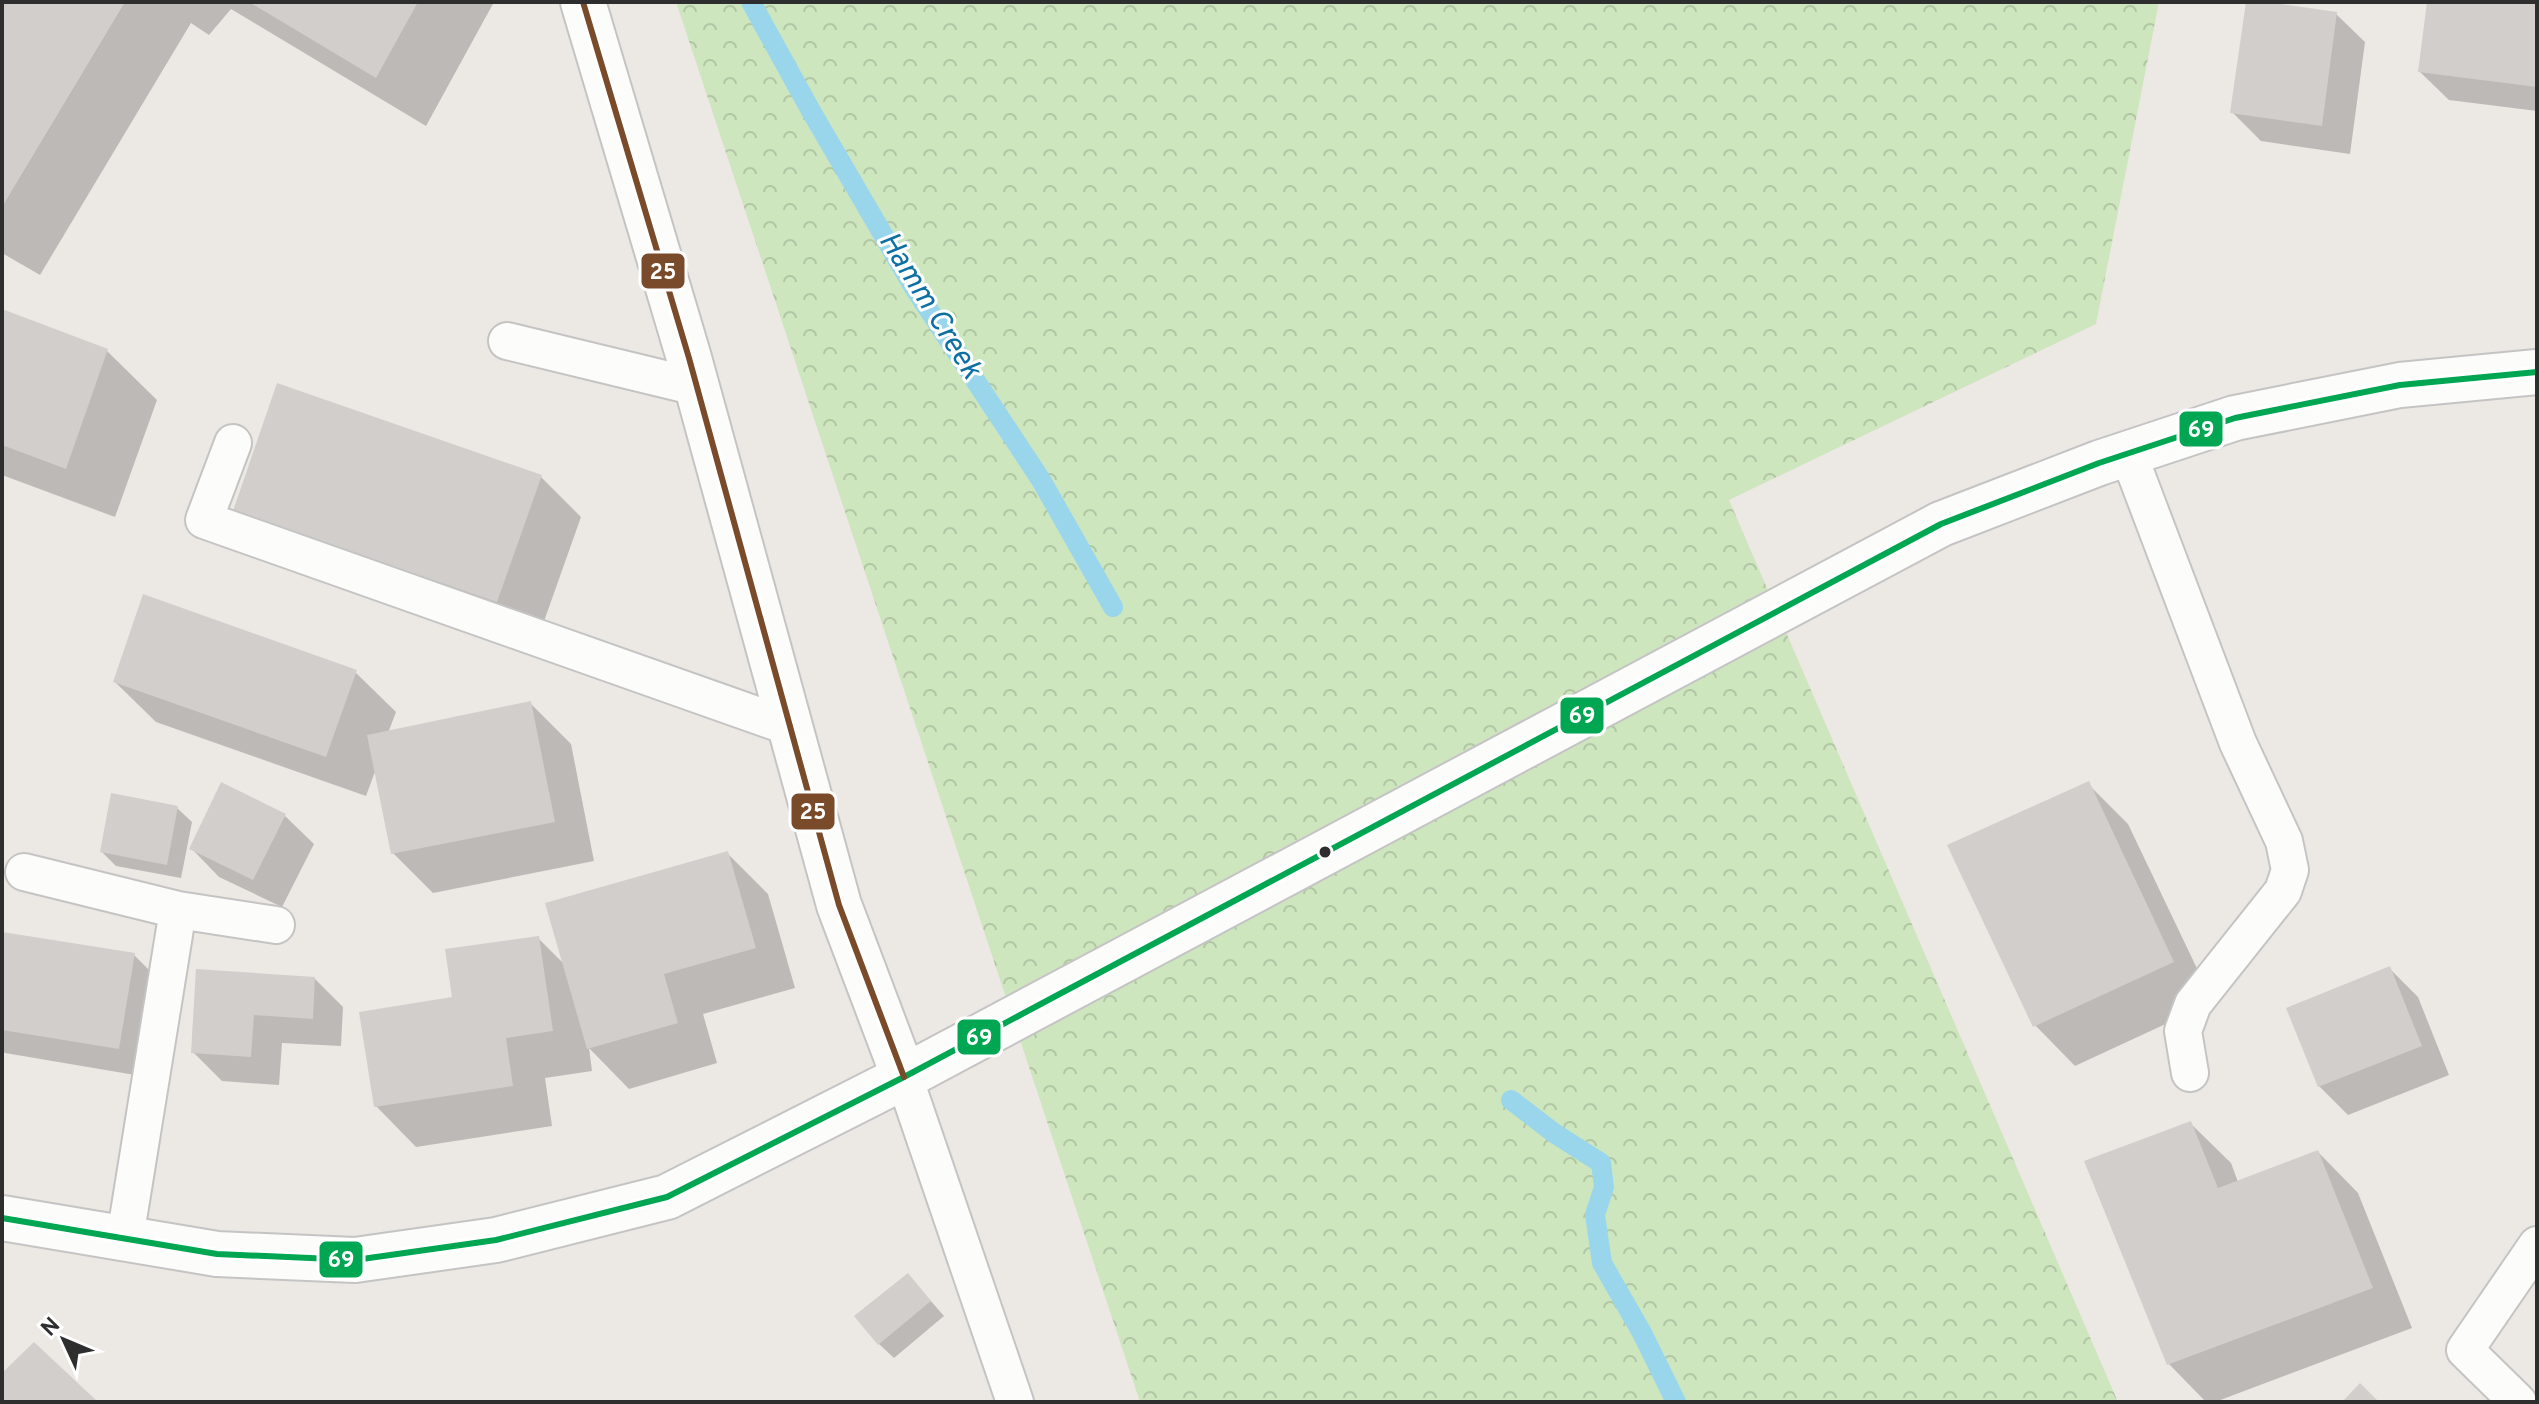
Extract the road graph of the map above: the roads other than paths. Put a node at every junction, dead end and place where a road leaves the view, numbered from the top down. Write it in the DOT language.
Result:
graph roads {
  1 [pos="583,2"];
  2 [pos="507,341"];
  3 [pos="2537,372"];
  4 [pos="697,387"];
  5 [pos="233,443"];
  6 [pos="2128,453"];
  7 [pos="790,727"];
  8 [pos="24,872"];
  9 [pos="178,910"];
  10 [pos="276,925"];
  11 [pos="2190,1073"];
  12 [pos="904,1077"];
  13 [pos="2,1218"];
  14 [pos="125,1238"];
  15 [pos="2537,1245"];
  16 [pos="1015,1402"];
  17 [pos="2518,1402"];
  1 -- 4 [label="main road"];
  2 -- 4 [label="lane"];
  3 -- 6 [label="main road"];
  4 -- 7 [label="main road"];
  5 -- 7 [label="lane"];
  6 -- 11 [label="lane"];
  6 -- 12 [label="main road"];
  7 -- 12 [label="main road"];
  8 -- 9 [label="lane"];
  9 -- 10 [label="lane"];
  9 -- 14 [label="lane"];
  12 -- 14 [label="main road"];
  12 -- 16 [label="lane"];
  13 -- 14 [label="main road"];
  15 -- 17 [label="lane"];
}
